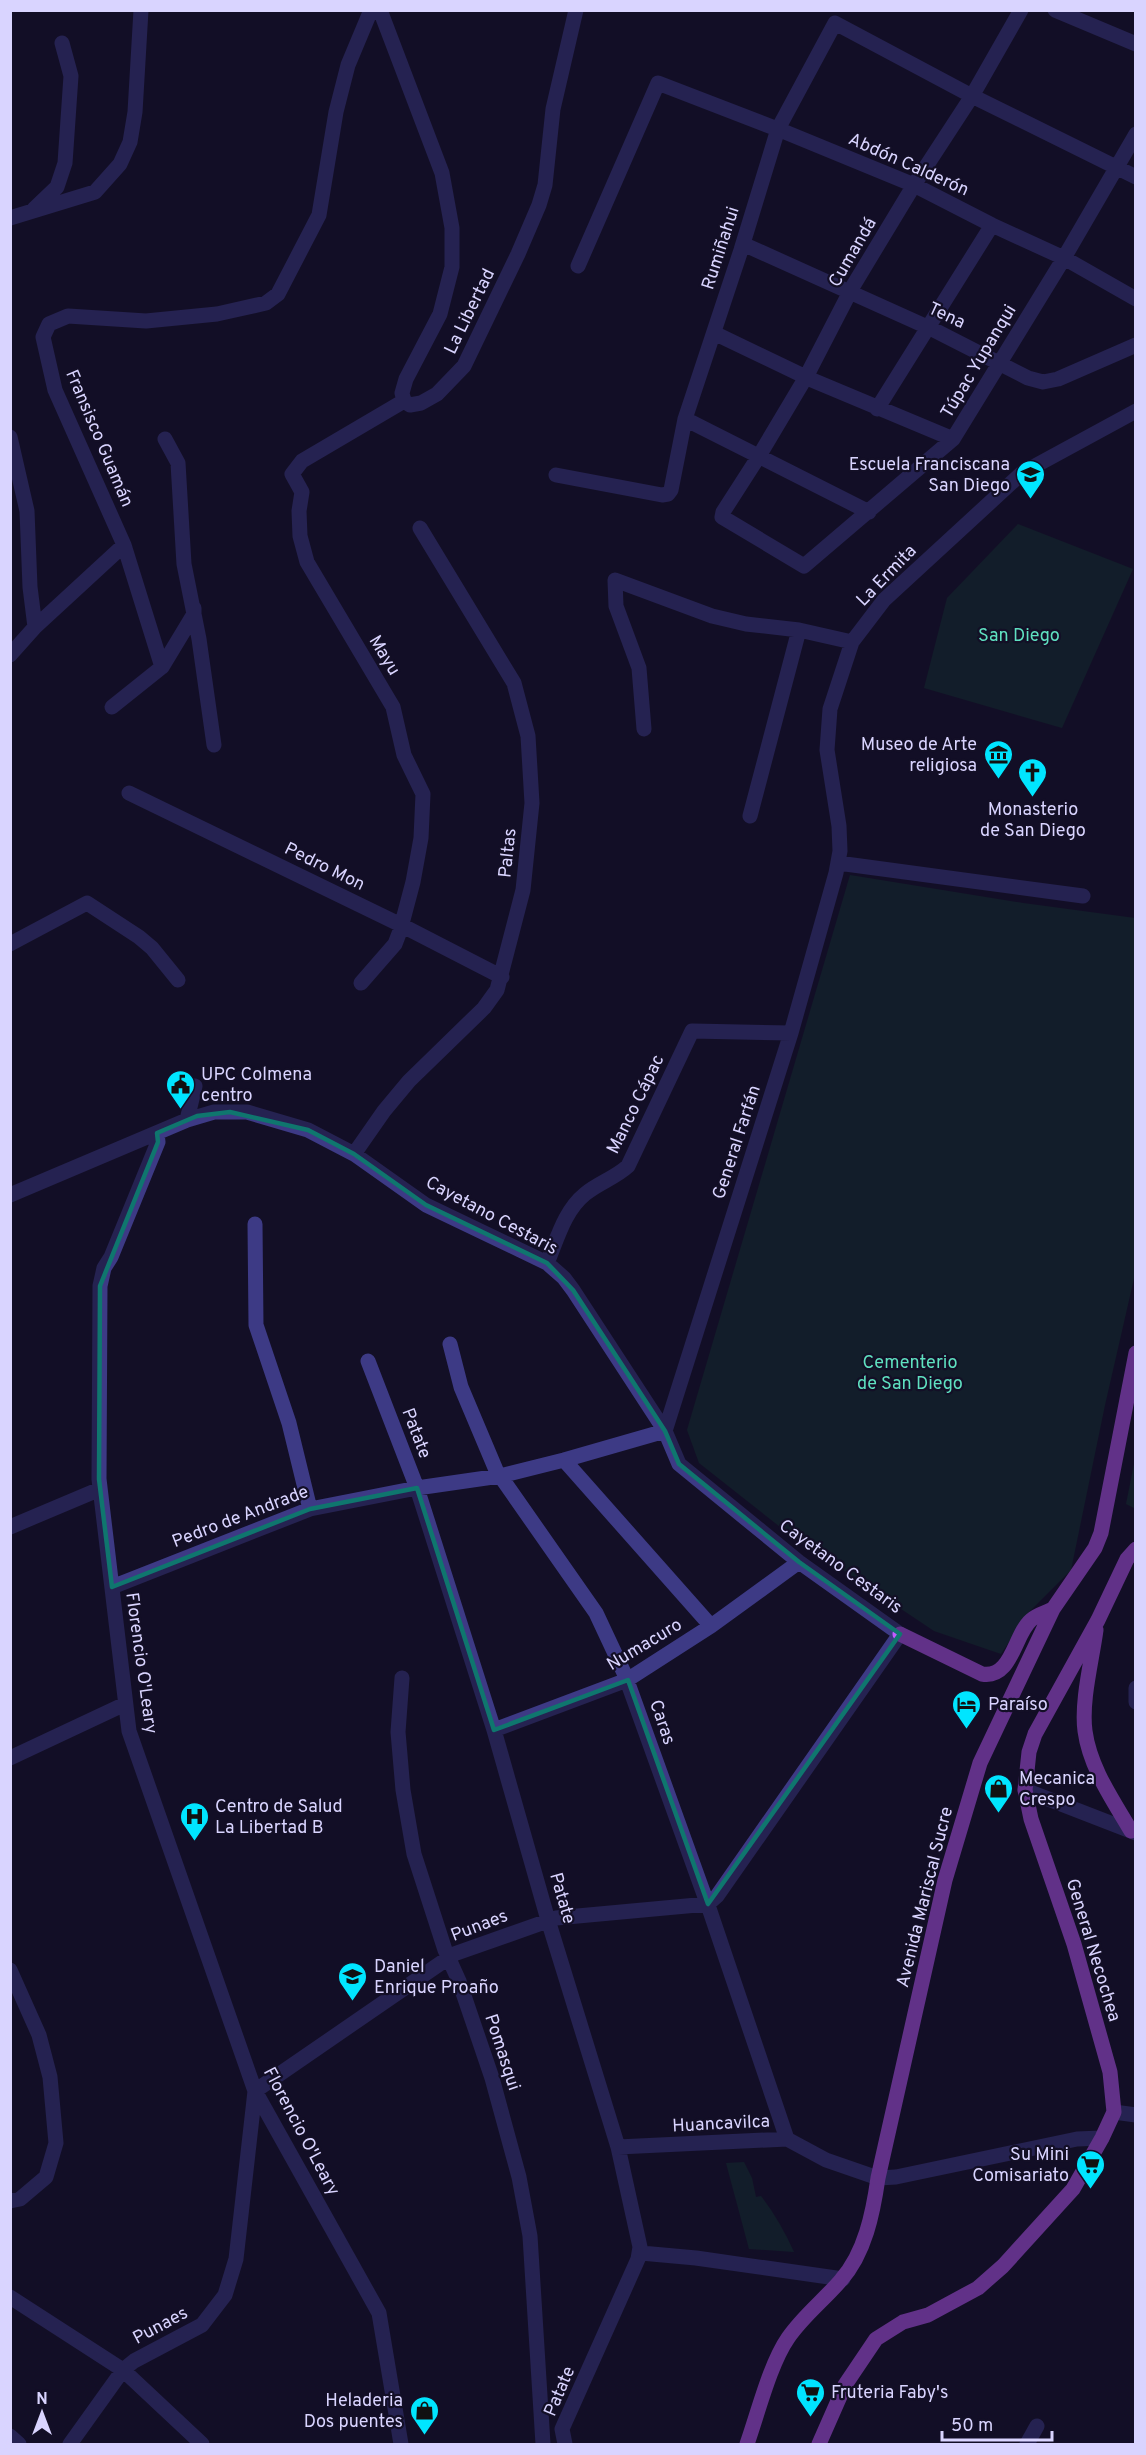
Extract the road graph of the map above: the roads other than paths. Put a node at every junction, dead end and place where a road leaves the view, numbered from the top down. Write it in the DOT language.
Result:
graph roads {
  1 [pos="141,10"];
  2 [pos="370,10"];
  3 [pos="380,10"];
  4 [pos="576,10"];
  5 [pos="1021,10"];
  6 [pos="1055,10"];
  7 [pos="62,43"];
  8 [pos="1136,44"];
  9 [pos="972,96"];
  10 [pos="777,129"];
  11 [pos="1136,134"];
  12 [pos="1117,168"];
  13 [pos="1136,177"];
  14 [pos="914,185"];
  15 [pos="29,213"];
  16 [pos="10,218"];
  17 [pos="992,225"];
  18 [pos="742,244"];
  19 [pos="1064,258"];
  20 [pos="578,266"];
  21 [pos="850,292"];
  22 [pos="1136,299"];
  23 [pos="927,327"];
  24 [pos="714,333"];
  25 [pos="1136,345"];
  26 [pos="999,362"];
  27 [pos="806,377"];
  28 [pos="404,401"];
  29 [pos="877,409"];
  30 [pos="1136,411"];
  31 [pos="685,419"];
  32 [pos="10,437"];
  33 [pos="165,439"];
  34 [pos="953,439"];
  35 [pos="759,456"];
  36 [pos="556,475"];
  37 [pos="869,512"];
  38 [pos="420,528"];
  39 [pos="124,545"];
  40 [pos="804,566"];
  41 [pos="194,608"];
  42 [pos="35,627"];
  43 [pos="799,630"];
  44 [pos="852,642"];
  45 [pos="10,655"];
  46 [pos="162,667"];
  47 [pos="112,707"];
  48 [pos="644,729"];
  49 [pos="214,745"];
  50 [pos="129,793"];
  51 [pos="750,816"];
  52 [pos="838,863"];
  53 [pos="1083,896"];
  54 [pos="401,925"];
  55 [pos="10,944"];
  56 [pos="502,977"];
  57 [pos="178,980"];
  58 [pos="361,983"];
  59 [pos="791,1033"];
  60 [pos="195,1086"];
  61 [pos="187,1120"];
  62 [pos="157,1133"];
  63 [pos="354,1154"];
  64 [pos="10,1195"];
  65 [pos="255,1224"];
  66 [pos="547,1263"];
  67 [pos="450,1344"];
  68 [pos="1136,1353"];
  69 [pos="368,1361"];
  70 [pos="665,1431"];
  71 [pos="564,1460"];
  72 [pos="500,1476"];
  73 [pos="417,1488"];
  74 [pos="100,1489"];
  75 [pos="310,1509"];
  76 [pos="10,1527"];
  77 [pos="1136,1549"];
  78 [pos="799,1562"];
  79 [pos="112,1587"];
  80 [pos="1053,1609"];
  81 [pos="1098,1620"];
  82 [pos="711,1626"];
  83 [pos="900,1634"];
  84 [pos="402,1678"];
  85 [pos="627,1680"];
  86 [pos="1136,1688"];
  87 [pos="1136,1702"];
  88 [pos="125,1704"];
  89 [pos="494,1730"];
  90 [pos="10,1758"];
  91 [pos="1025,1790"];
  92 [pos="1133,1832"];
  93 [pos="708,1904"];
  94 [pos="548,1920"];
  95 [pos="448,1957"];
  96 [pos="10,1970"];
  97 [pos="255,2091"];
  98 [pos="1114,2112"];
  99 [pos="1136,2115"];
  100 [pos="1102,2138"];
  101 [pos="787,2139"];
  102 [pos="618,2147"];
  103 [pos="879,2178"];
  104 [pos="10,2201"];
  105 [pos="641,2253"];
  106 [pos="843,2278"];
  107 [pos="10,2297"];
  108 [pos="123,2370"];
  109 [pos="1037,2426"];
  110 [pos="10,2436"];
  111 [pos="564,2437"];
  112 [pos="543,2438"];
  113 [pos="19,2445"];
  114 [pos="70,2445"];
  115 [pos="202,2445"];
  116 [pos="401,2445"];
  117 [pos="747,2445"];
  118 [pos="819,2445"];
  119 [pos="1026,2445"];
  1 -- 15 [label="street"];
  2 -- 39 [label="street, Fransisco Guamán"];
  3 -- 28 [label="street, La Libertad"];
  4 -- 28 [label="street, La Libertad"];
  5 -- 9 [label="street, Cumandá"];
  6 -- 8 [label="street"];
  7 -- 15 [label="street"];
  9 -- 10 [label="street, Rumiñahui"];
  9 -- 12 [label="street"];
  9 -- 14 [label="street, Cumandá"];
  10 -- 14 [label="street, Abdón Calderón"];
  10 -- 18 [label="street, Rumiñahui"];
  10 -- 20 [label="street, Abdón Calderón"];
  11 -- 12 [label="street, Túpac Yupanqui"];
  12 -- 13 [label="street"];
  12 -- 19 [label="street, Túpac Yupanqui"];
  14 -- 17 [label="street, Abdón Calderón"];
  14 -- 21 [label="street, Cumandá"];
  15 -- 16 [label="street"];
  17 -- 19 [label="street, Abdón Calderón"];
  17 -- 23 [label="street"];
  18 -- 21 [label="street, Tena"];
  18 -- 24 [label="street, Rumiñahui"];
  19 -- 22 [label="street, Abdón Calderón"];
  19 -- 26 [label="street, Túpac Yupanqui"];
  21 -- 23 [label="street, Tena"];
  21 -- 27 [label="street, Cumandá"];
  23 -- 26 [label="street, Tena"];
  23 -- 29 [label="street"];
  24 -- 27 [label="street"];
  24 -- 31 [label="street, Rumiñahui"];
  25 -- 26 [label="street, Tena"];
  26 -- 34 [label="street, Túpac Yupanqui"];
  27 -- 29 [label="street"];
  27 -- 35 [label="street, Cumandá"];
  28 -- 54 [label="street, Mayu"];
  29 -- 34 [label="street"];
  30 -- 44 [label="street, La Ermita"];
  31 -- 35 [label="street"];
  31 -- 36 [label="street, Rumiñahui"];
  32 -- 42 [label="street"];
  33 -- 41 [label="street"];
  34 -- 37 [label="street, Túpac Yupanqui"];
  35 -- 37 [label="street"];
  35 -- 40 [label="street, Cumandá"];
  37 -- 40 [label="street, Túpac Yupanqui"];
  38 -- 56 [label="street, Paltas"];
  39 -- 42 [label="street"];
  39 -- 46 [label="street, Fransisco Guamán"];
  41 -- 46 [label="street"];
  41 -- 49 [label="street"];
  42 -- 45 [label="street"];
  43 -- 44 [label="street"];
  43 -- 48 [label="street"];
  43 -- 51 [label="street"];
  44 -- 52 [label="street, La Ermita"];
  46 -- 47 [label="street"];
  50 -- 54 [label="street, Pedro Mon"];
  52 -- 53 [label="street"];
  52 -- 59 [label="street, General Farfán"];
  54 -- 56 [label="street, Pedro Mon"];
  54 -- 58 [label="street, Mayu"];
  55 -- 57 [label="street"];
  56 -- 63 [label="street, Paltas"];
  59 -- 66 [label="street, Manco Cápac"];
  59 -- 70 [label="street, General Farfán"];
  60 -- 61 [label="street"];
  61 -- 62 [label="street, Cayetano Cestaris"];
  61 -- 63 [label="street, Cayetano Cestaris"];
  62 -- 64 [label="street, Cayetano Cestaris"];
  62 -- 74 [label="street, Florencio O'Leary"];
  63 -- 66 [label="street, Cayetano Cestaris"];
  65 -- 75 [label="street"];
  66 -- 70 [label="street, Cayetano Cestaris"];
  67 -- 72 [label="street, Caras"];
  68 -- 80 [label="main road, Avenida Mariscal Sucre"];
  69 -- 73 [label="street, Patate"];
  70 -- 71 [label="street, Pedro de Andrade"];
  70 -- 78 [label="street, Cayetano Cestaris"];
  71 -- 72 [label="street, Pedro de Andrade"];
  71 -- 82 [label="street"];
  72 -- 73 [label="street, Pedro de Andrade"];
  72 -- 85 [label="street, Caras"];
  73 -- 75 [label="street, Pedro de Andrade"];
  73 -- 89 [label="street, Patate"];
  74 -- 76 [label="street"];
  74 -- 79 [label="street, Florencio O'Leary"];
  75 -- 79 [label="street, Pedro de Andrade"];
  77 -- 81 [label="main road, General Necochea"];
  78 -- 82 [label="street, Numacuro"];
  78 -- 83 [label="street, Cayetano Cestaris"];
  79 -- 88 [label="street, Florencio O'Leary"];
  80 -- 83 [label="main road"];
  80 -- 103 [label="main road, Avenida Mariscal Sucre"];
  81 -- 91 [label="main road, General Necochea"];
  81 -- 92 [label="main road"];
  82 -- 85 [label="street, Numacuro"];
  83 -- 93 [label="street"];
  84 -- 95 [label="street, Pomasqui"];
  85 -- 89 [label="street, Numacuro"];
  85 -- 93 [label="street, Caras"];
  86 -- 87 [label="street"];
  88 -- 90 [label="street"];
  88 -- 97 [label="street, Florencio O'Leary"];
  89 -- 94 [label="street, Patate"];
  91 -- 92 [label="street"];
  91 -- 98 [label="main road, General Necochea"];
  93 -- 94 [label="street, Punaes"];
  93 -- 101 [label="street, Caras"];
  94 -- 95 [label="street, Punaes"];
  94 -- 102 [label="street, Patate"];
  95 -- 97 [label="street, Punaes"];
  95 -- 112 [label="street, Pomasqui"];
  96 -- 104 [label="street"];
  97 -- 108 [label="street, Punaes"];
  97 -- 116 [label="street, Florencio O'Leary"];
  98 -- 99 [label="street"];
  98 -- 100 [label="main road, General Necochea"];
  100 -- 103 [label="street, Huancavilca"];
  100 -- 118 [label="main road, General Necochea"];
  101 -- 102 [label="street, Huancavilca"];
  101 -- 103 [label="street, Huancavilca"];
  102 -- 105 [label="street, Patate"];
  103 -- 106 [label="main road, Avenida Mariscal Sucre"];
  105 -- 106 [label="street"];
  105 -- 111 [label="street, Patate"];
  106 -- 117 [label="main road, Avenida Mariscal Sucre"];
  107 -- 108 [label="street"];
  108 -- 114 [label="street, Punaes"];
  108 -- 115 [label="street"];
  109 -- 119 [label="street"];
  110 -- 113 [label="street"];
  111 -- 112 [label="street"];
}
